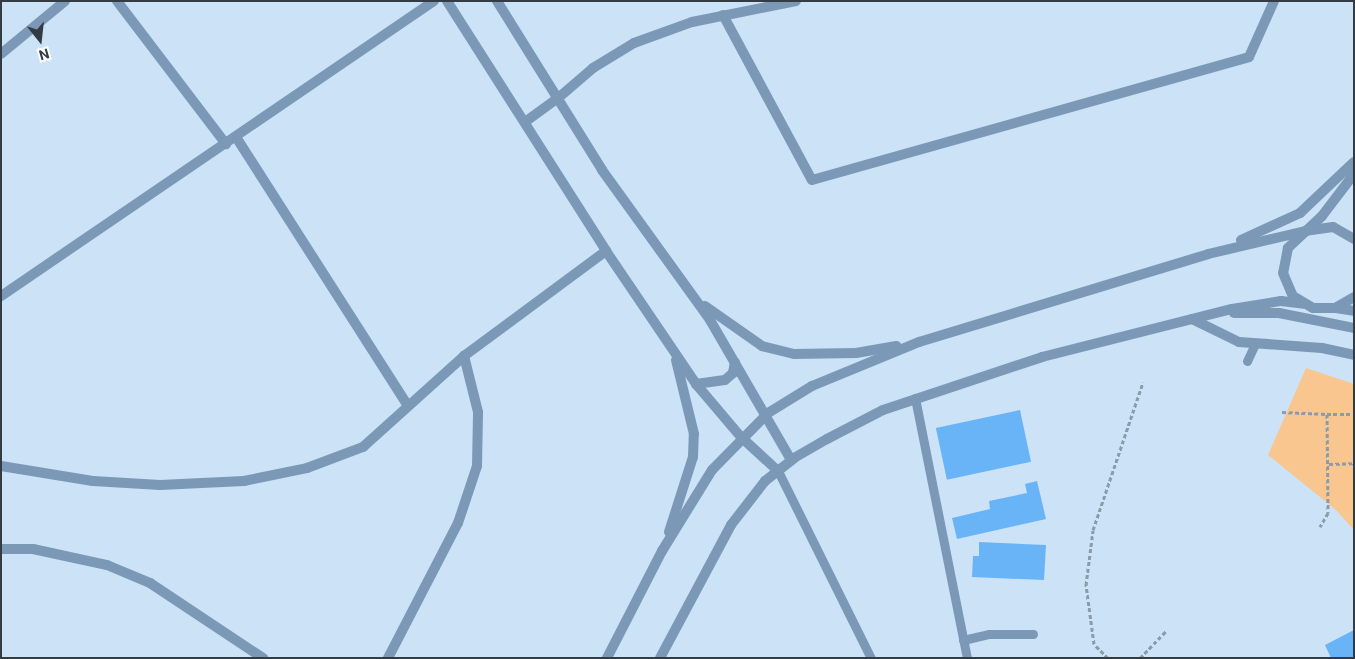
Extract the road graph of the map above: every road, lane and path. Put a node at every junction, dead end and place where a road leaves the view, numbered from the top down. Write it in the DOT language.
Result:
graph roads {
  1 [pos="65,1"];
  2 [pos="117,1"];
  3 [pos="434,1"];
  4 [pos="447,1"];
  5 [pos="497,1"];
  6 [pos="796,1"];
  7 [pos="1274,1"];
  8 [pos="758,4"];
  9 [pos="723,15"];
  10 [pos="1,54"];
  11 [pos="558,99"];
  12 [pos="525,122"];
  13 [pos="236,137"];
  14 [pos="226,144"];
  15 [pos="1354,162"];
  16 [pos="1354,174"];
  17 [pos="1306,231"];
  18 [pos="1351,236"];
  19 [pos="606,251"];
  20 [pos="1208,254"];
  21 [pos="1,296"];
  22 [pos="1354,297"];
  23 [pos="695,298"];
  24 [pos="1304,304"];
  25 [pos="1335,308"];
  26 [pos="1354,310"];
  27 [pos="1213,314"];
  28 [pos="1192,319"];
  29 [pos="1354,328"];
  30 [pos="919,342"];
  31 [pos="1255,344"];
  32 [pos="673,349"];
  33 [pos="1354,355"];
  34 [pos="464,356"];
  35 [pos="1247,361"];
  36 [pos="735,362"];
  37 [pos="1143,382"];
  38 [pos="696,384"];
  39 [pos="915,398"];
  40 [pos="408,406"];
  41 [pos="1282,412"];
  42 [pos="1327,414"];
  43 [pos="1354,414"];
  44 [pos="765,416"];
  45 [pos="742,437"];
  46 [pos="791,460"];
  47 [pos="1354,462"];
  48 [pos="1329,464"];
  49 [pos="1,466"];
  50 [pos="778,471"];
  51 [pos="1320,527"];
  52 [pos="1,549"];
  53 [pos="662,551"];
  54 [pos="1166,631"];
  55 [pos="1033,634"];
  56 [pos="963,640"];
  57 [pos="263,658"];
  58 [pos="388,658"];
  59 [pos="607,658"];
  60 [pos="660,658"];
  61 [pos="871,658"];
  62 [pos="967,658"];
  63 [pos="1108,658"];
  64 [pos="1140,658"];
  1 -- 10 [label="street"];
  2 -- 14 [label="street"];
  3 -- 13 [label="street"];
  4 -- 12 [label="street"];
  5 -- 11 [label="street"];
  6 -- 8 [label="street"];
  7 -- 9 [label="street"];
  8 -- 9 [label="street"];
  9 -- 11 [label="street"];
  11 -- 12 [label="street"];
  11 -- 23 [label="street"];
  12 -- 19 [label="street"];
  13 -- 14 [label="street"];
  13 -- 40 [label="street"];
  14 -- 21 [label="street"];
  15 -- 20 [label="street"];
  16 -- 17 [label="street"];
  17 -- 18 [label="street"];
  17 -- 20 [label="street"];
  17 -- 24 [label="street"];
  19 -- 32 [label="street"];
  19 -- 34 [label="street"];
  20 -- 30 [label="street"];
  22 -- 25 [label="street"];
  23 -- 30 [label="street"];
  23 -- 36 [label="street"];
  24 -- 25 [label="street"];
  24 -- 27 [label="street"];
  25 -- 26 [label="street"];
  27 -- 28 [label="street"];
  27 -- 29 [label="street"];
  28 -- 31 [label="street"];
  28 -- 39 [label="street"];
  30 -- 44 [label="street"];
  31 -- 33 [label="street"];
  31 -- 35 [label="lane"];
  32 -- 38 [label="street"];
  32 -- 53 [label="street"];
  34 -- 40 [label="street"];
  34 -- 58 [label="street"];
  36 -- 38 [label="street"];
  36 -- 44 [label="street"];
  37 -- 63 [label="path"];
  38 -- 45 [label="street"];
  39 -- 46 [label="street"];
  39 -- 56 [label="lane"];
  40 -- 49 [label="street"];
  41 -- 42 [label="path"];
  42 -- 43 [label="path"];
  42 -- 48 [label="path"];
  44 -- 45 [label="street"];
  44 -- 46 [label="street"];
  45 -- 50 [label="street"];
  45 -- 53 [label="street"];
  46 -- 50 [label="street"];
  47 -- 48 [label="path"];
  48 -- 51 [label="path"];
  50 -- 60 [label="street"];
  50 -- 61 [label="lane"];
  52 -- 57 [label="street"];
  53 -- 59 [label="street"];
  54 -- 64 [label="path"];
  55 -- 56 [label="lane"];
  56 -- 62 [label="lane"];
}
